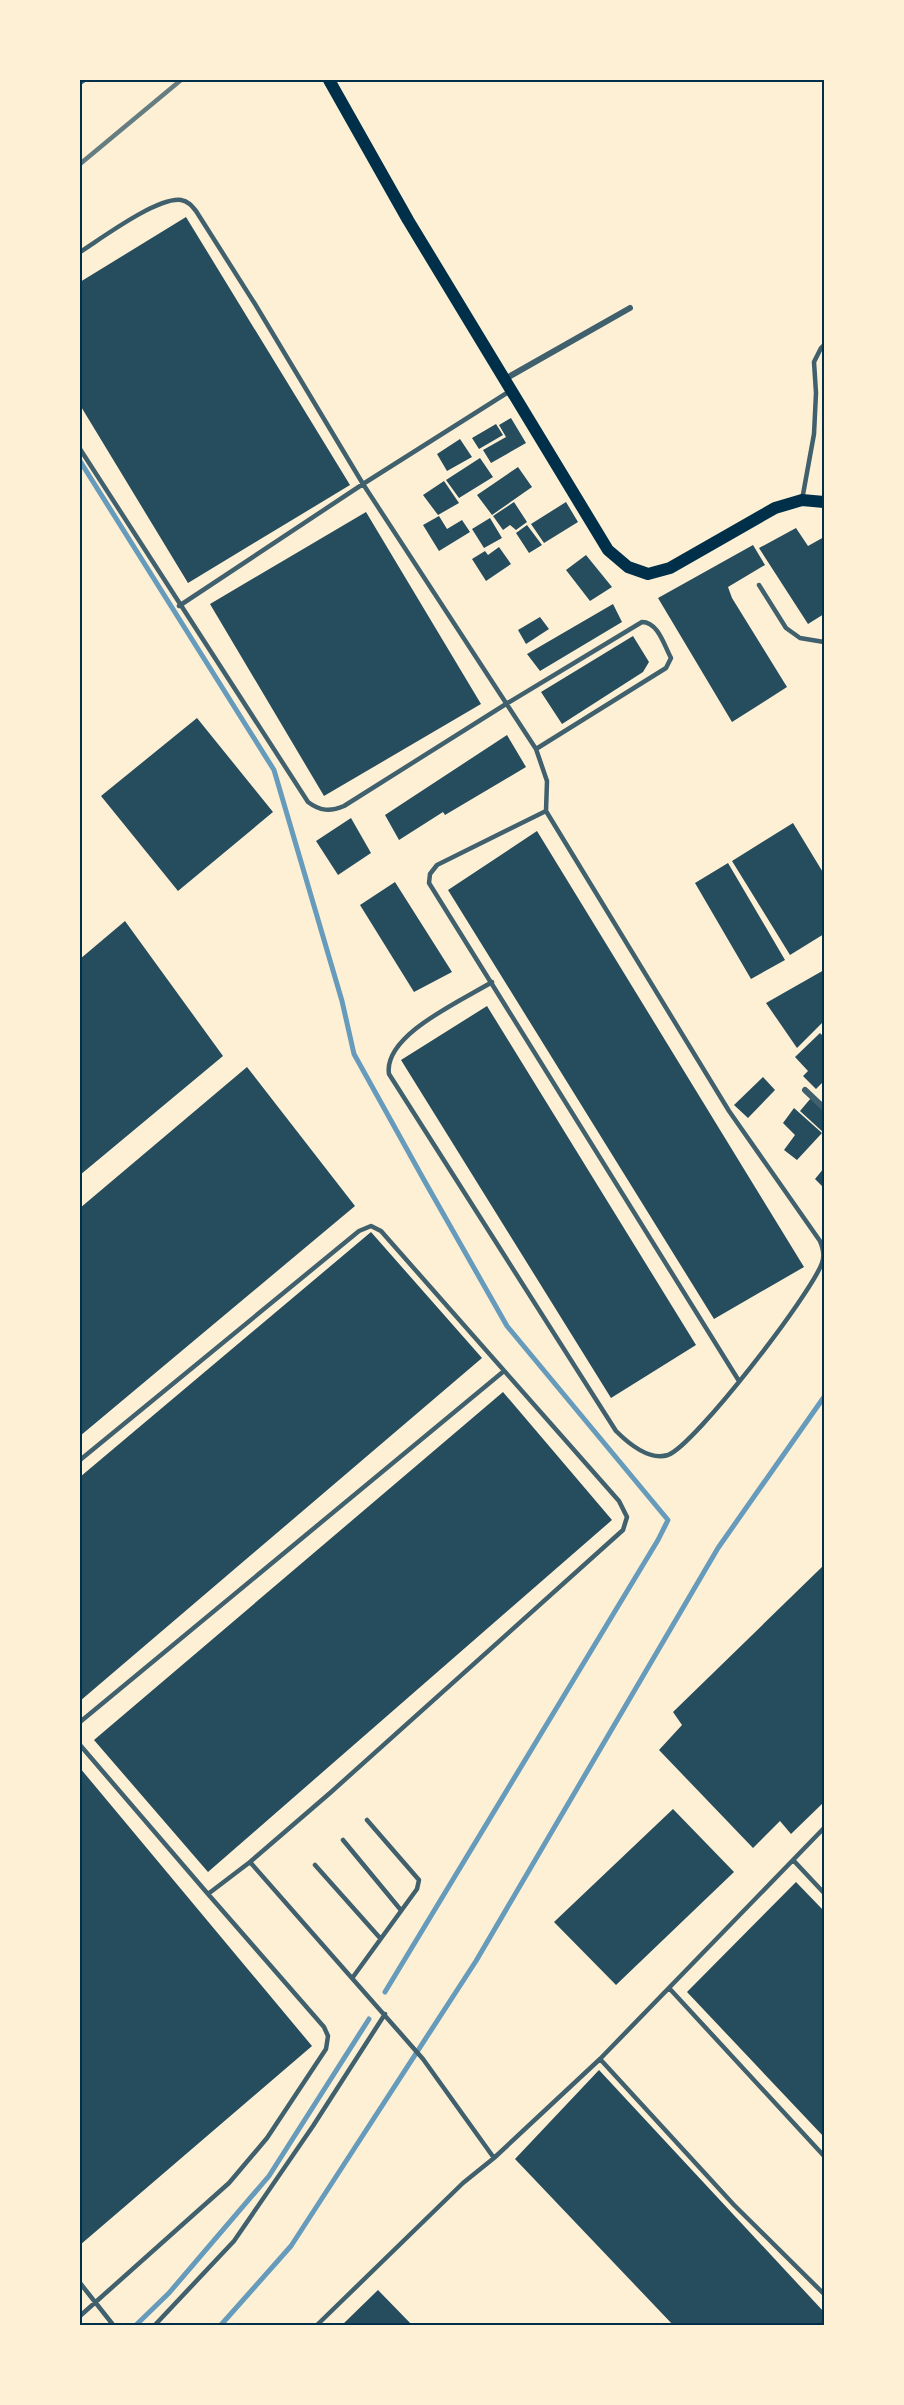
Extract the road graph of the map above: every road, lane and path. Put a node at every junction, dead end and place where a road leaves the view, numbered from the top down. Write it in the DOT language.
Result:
graph roads {
  1 [pos="329,80"];
  2 [pos="80,252"];
  3 [pos="630,308"];
  4 [pos="825,345"];
  5 [pos="505,379"];
  6 [pos="512,390"];
  7 [pos="80,449"];
  8 [pos="363,484"];
  9 [pos="802,500"];
  10 [pos="825,502"];
  11 [pos="759,585"];
  12 [pos="179,606"];
  13 [pos="825,642"];
  14 [pos="506,704"];
  15 [pos="536,749"];
  16 [pos="546,811"];
  17 [pos="492,982"];
  18 [pos="805,1090"];
  19 [pos="825,1108"];
  20 [pos="504,1371"];
  21 [pos="739,1381"];
  22 [pos="80,1460"];
  23 [pos="80,1722"];
  24 [pos="80,1745"];
  25 [pos="367,1820"];
  26 [pos="825,1828"];
  27 [pos="343,1839"];
  28 [pos="794,1861"];
  29 [pos="250,1862"];
  30 [pos="315,1865"];
  31 [pos="825,1893"];
  32 [pos="208,1894"];
  33 [pos="400,1910"];
  34 [pos="380,1938"];
  35 [pos="353,1977"];
  36 [pos="669,1988"];
  37 [pos="385,2014"];
  38 [pos="600,2059"];
  39 [pos="825,2156"];
  40 [pos="494,2158"];
  41 [pos="80,2283"];
  42 [pos="825,2294"];
  43 [pos="96,2303"];
  44 [pos="80,2316"];
  45 [pos="114,2325"];
  46 [pos="154,2325"];
  47 [pos="316,2325"];
  1 -- 5 [label="main road"];
  2 -- 8 [label="lane"];
  3 -- 5 [label="street"];
  4 -- 9 [label="lane"];
  5 -- 6 [label="main road"];
  6 -- 8 [label="lane"];
  6 -- 9 [label="main road"];
  7 -- 12 [label="lane"];
  8 -- 12 [label="lane"];
  8 -- 14 [label="lane"];
  9 -- 10 [label="main road"];
  11 -- 13 [label="lane"];
  12 -- 14 [label="lane"];
  14 -- 15 [label="lane"];
  14 -- 15 [label="lane"];
  15 -- 16 [label="lane"];
  16 -- 17 [label="lane"];
  16 -- 21 [label="lane"];
  17 -- 21 [label="lane"];
  17 -- 21 [label="lane"];
  18 -- 19 [label="street"];
  20 -- 22 [label="lane"];
  20 -- 23 [label="lane"];
  20 -- 29 [label="lane"];
  24 -- 32 [label="lane"];
  25 -- 33 [label="lane"];
  26 -- 28 [label="lane"];
  27 -- 33 [label="lane"];
  28 -- 31 [label="lane"];
  28 -- 36 [label="lane"];
  29 -- 32 [label="lane"];
  29 -- 35 [label="lane"];
  30 -- 34 [label="lane"];
  32 -- 43 [label="lane"];
  33 -- 34 [label="lane"];
  34 -- 35 [label="lane"];
  35 -- 37 [label="lane"];
  36 -- 38 [label="lane"];
  36 -- 39 [label="lane"];
  37 -- 40 [label="lane"];
  37 -- 46 [label="lane"];
  38 -- 40 [label="lane"];
  38 -- 42 [label="lane"];
  40 -- 47 [label="lane"];
  41 -- 43 [label="lane"];
  43 -- 44 [label="lane"];
  43 -- 45 [label="lane"];
}
